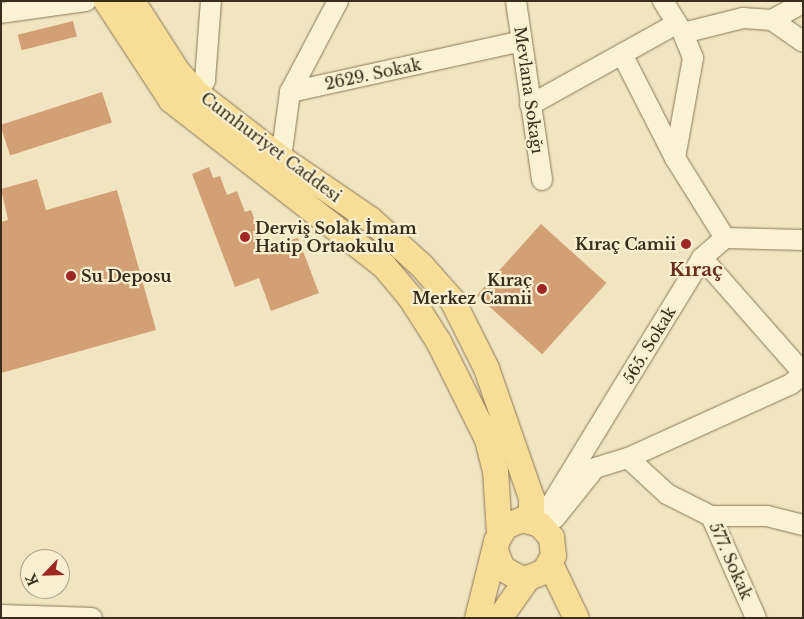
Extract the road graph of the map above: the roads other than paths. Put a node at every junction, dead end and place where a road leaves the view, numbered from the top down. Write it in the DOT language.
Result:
graph roads {
  1 [pos="86,1"];
  2 [pos="106,1"];
  3 [pos="132,1"];
  4 [pos="211,1"];
  5 [pos="338,1"];
  6 [pos="516,1"];
  7 [pos="663,1"];
  8 [pos="803,3"];
  9 [pos="1,13"];
  10 [pos="772,20"];
  11 [pos="680,28"];
  12 [pos="521,41"];
  13 [pos="803,42"];
  14 [pos="622,54"];
  15 [pos="290,92"];
  16 [pos="198,94"];
  17 [pos="530,105"];
  18 [pos="281,158"];
  19 [pos="675,158"];
  20 [pos="542,180"];
  21 [pos="725,238"];
  22 [pos="803,240"];
  23 [pos="702,258"];
  24 [pos="803,374"];
  25 [pos="628,458"];
  26 [pos="711,516"];
  27 [pos="539,524"];
  28 [pos="803,525"];
  29 [pos="498,537"];
  30 [pos="538,573"];
  31 [pos="1,615"];
  32 [pos="56,617"];
  33 [pos="92,618"];
  34 [pos="476,618"];
  35 [pos="499,618"];
  36 [pos="564,618"];
  37 [pos="576,618"];
  38 [pos="756,618"];
  1 -- 9 [label="street"];
  2 -- 29 [label="main road, Cumhuriyet Caddesi"];
  3 -- 16 [label="main road, Cumhuriyet Caddesi"];
  4 -- 16 [label="street"];
  5 -- 15 [label="street"];
  6 -- 12 [label="street, Mevlana Sokağı"];
  7 -- 11 [label="street"];
  8 -- 10 [label="street"];
  10 -- 11 [label="street"];
  10 -- 13 [label="street"];
  11 -- 14 [label="street"];
  11 -- 19 [label="street"];
  12 -- 15 [label="street, 2629. Sokak"];
  12 -- 17 [label="street, Mevlana Sokağı"];
  14 -- 17 [label="street"];
  14 -- 19 [label="street"];
  15 -- 18 [label="street"];
  16 -- 18 [label="main road, Cumhuriyet Caddesi"];
  17 -- 20 [label="street, Mevlana Sokağı"];
  18 -- 27 [label="main road, Cumhuriyet Caddesi"];
  19 -- 21 [label="street"];
  21 -- 22 [label="street"];
  21 -- 23 [label="street, 565. Sokak"];
  23 -- 24 [label="street"];
  23 -- 27 [label="street, 565. Sokak"];
  24 -- 25 [label="street"];
  25 -- 26 [label="street, 577. Sokak"];
  25 -- 27 [label="street"];
  26 -- 28 [label="street"];
  26 -- 38 [label="street, 577. Sokak"];
  27 -- 29 [label="main road"];
  27 -- 30 [label="main road"];
  29 -- 30 [label="main road"];
  29 -- 34 [label="main road"];
  30 -- 35 [label="main road"];
  30 -- 36 [label="main road"];
  30 -- 37 [label="main road"];
  31 -- 32 [label="street"];
  32 -- 33 [label="street"];
}
